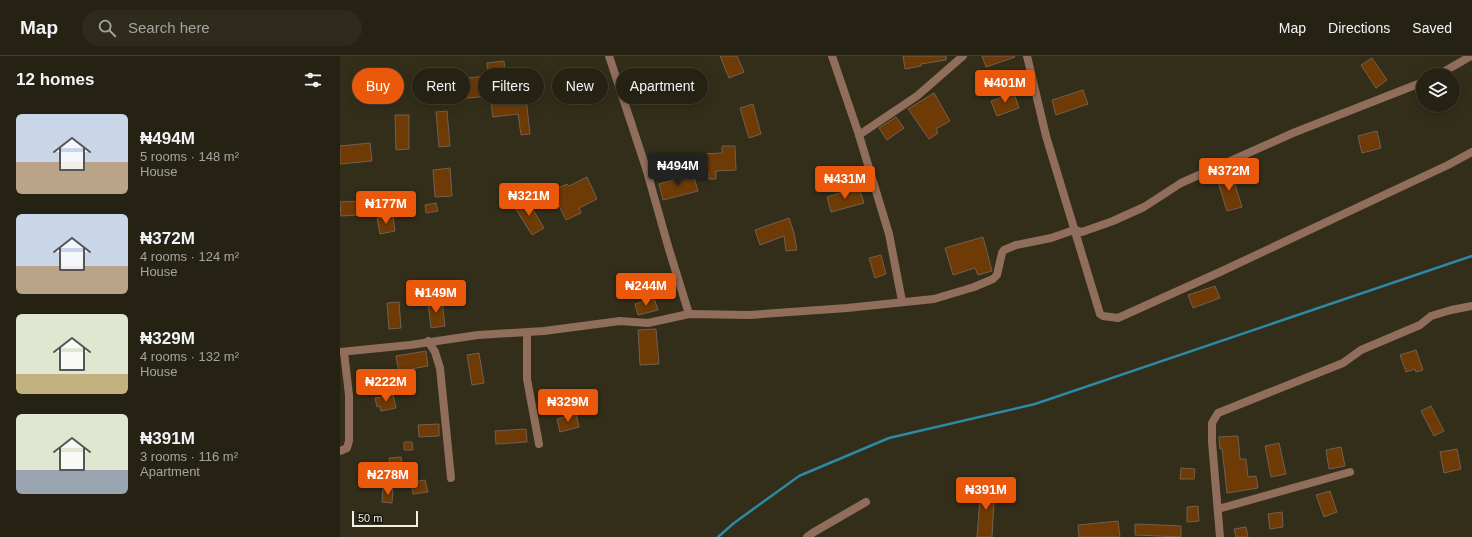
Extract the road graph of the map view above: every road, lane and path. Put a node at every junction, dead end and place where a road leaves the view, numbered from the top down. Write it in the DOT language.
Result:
graph roads {
  1 [pos="609,56"];
  2 [pos="832,56"];
  3 [pos="963,56"];
  4 [pos="1027,56"];
  5 [pos="1471,56"];
  6 [pos="1450,68"];
  7 [pos="1416,85"];
  8 [pos="859,135"];
  9 [pos="1472,152"];
  10 [pos="1074,230"];
  11 [pos="902,301"];
  12 [pos="1472,306"];
  13 [pos="689,314"];
  14 [pos="527,333"];
  15 [pos="428,341"];
  16 [pos="342,352"];
  17 [pos="539,444"];
  18 [pos="340,451"];
  19 [pos="1350,472"];
  20 [pos="450,478"];
  21 [pos="866,502"];
  22 [pos="1218,509"];
  23 [pos="807,537"];
  24 [pos="1220,537"];
  1 -- 13 [label="street"];
  2 -- 8 [label="street"];
  3 -- 8 [label="street"];
  4 -- 10 [label="street"];
  5 -- 6 [label="street"];
  7 -- 10 [label="street"];
  8 -- 11 [label="street"];
  9 -- 10 [label="street"];
  10 -- 11 [label="street"];
  11 -- 13 [label="street"];
  12 -- 22 [label="street"];
  13 -- 14 [label="street"];
  14 -- 15 [label="street"];
  14 -- 17 [label="street"];
  15 -- 16 [label="street"];
  15 -- 20 [label="street"];
  16 -- 18 [label="street"];
  19 -- 22 [label="street"];
  21 -- 23 [label="street"];
  22 -- 24 [label="street"];
}
